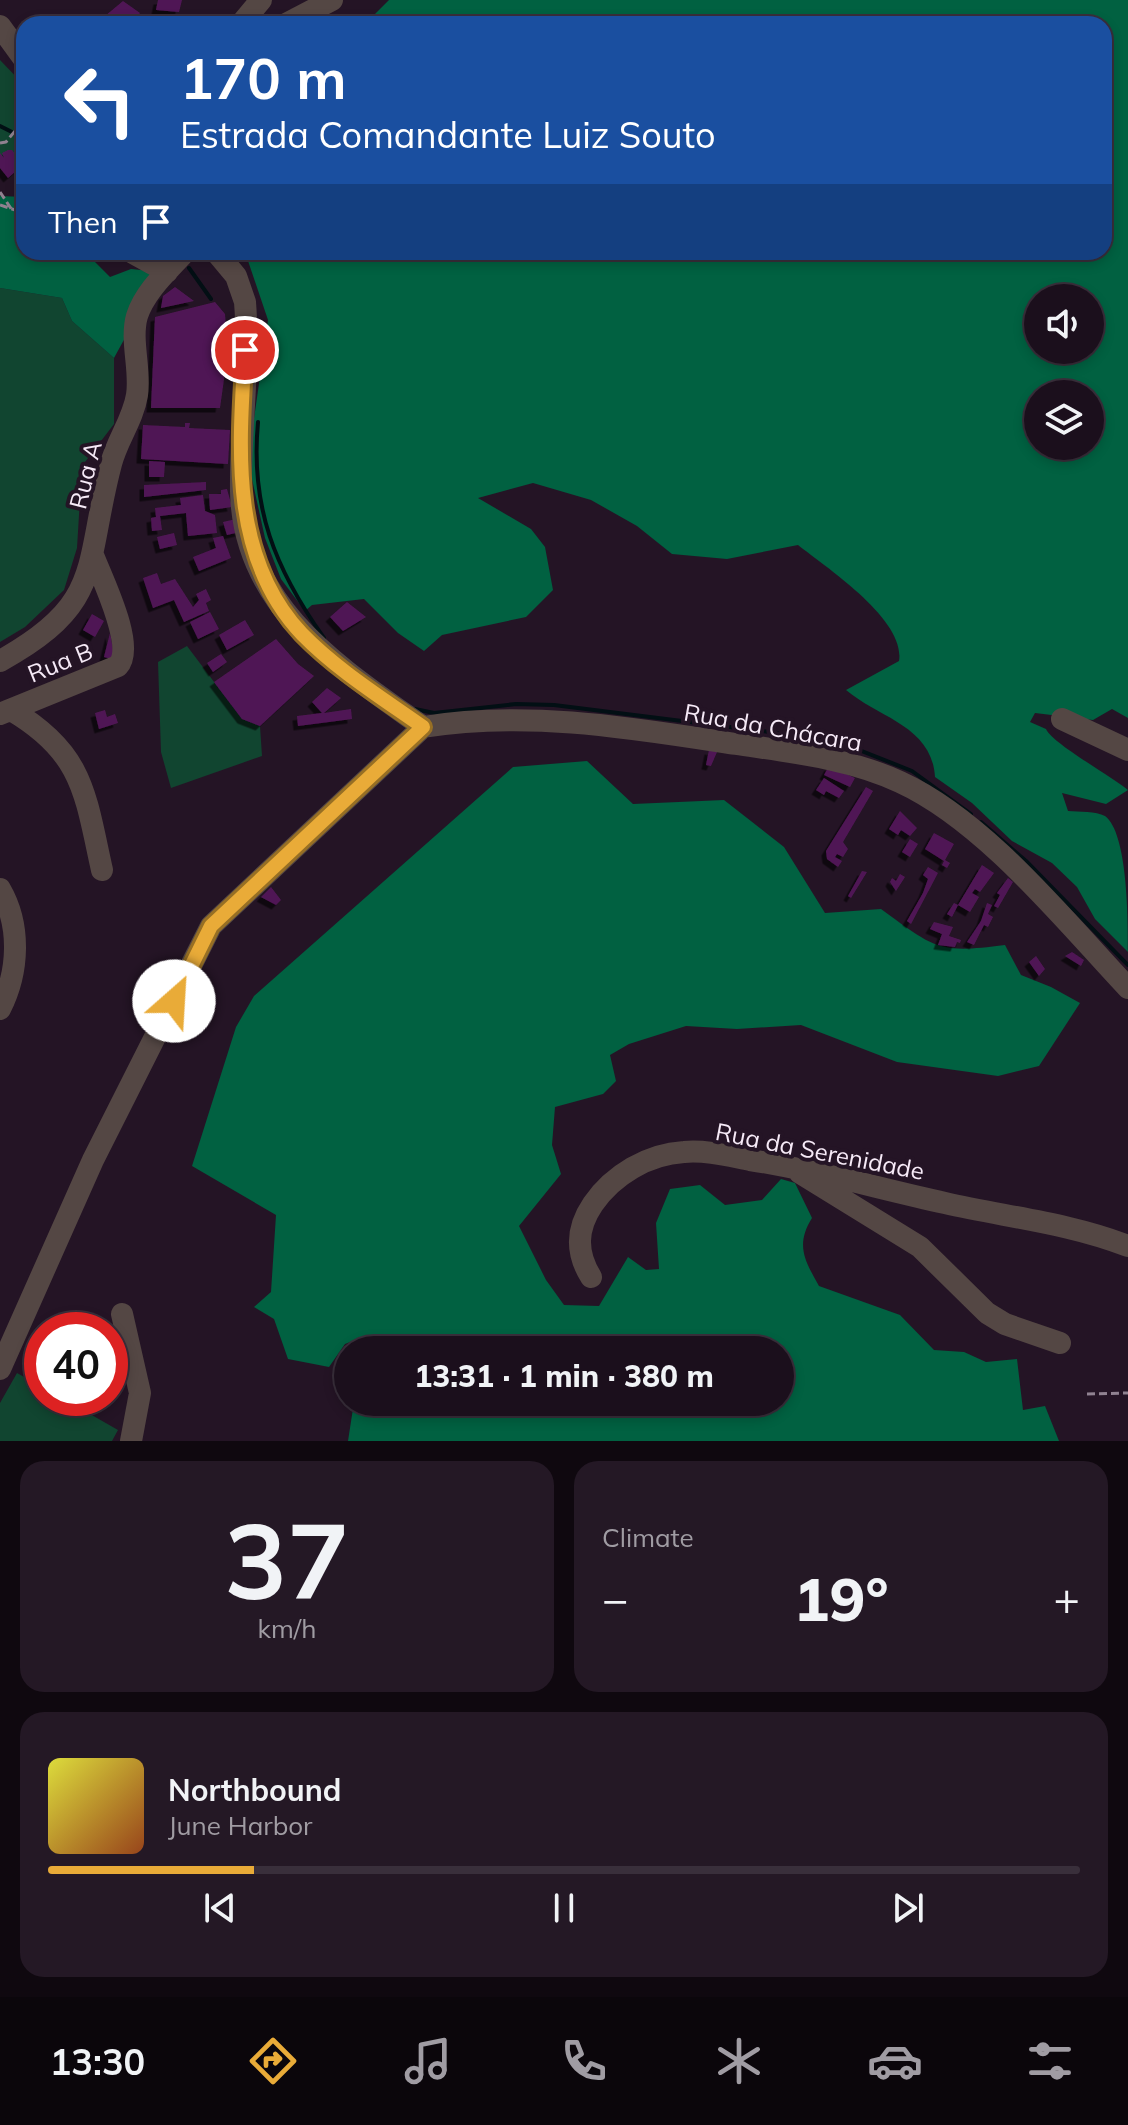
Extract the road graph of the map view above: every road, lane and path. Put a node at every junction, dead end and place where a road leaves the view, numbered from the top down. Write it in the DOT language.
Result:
graph roads {
  1 [pos="261,0"];
  2 [pos="332,0"];
  3 [pos="248,16"];
  4 [pos="301,16"];
  5 [pos="0,26"];
  6 [pos="16,48"];
  7 [pos="16,130"];
  8 [pos="0,140"];
  9 [pos="0,192"];
  10 [pos="0,205"];
  11 [pos="12,210"];
  12 [pos="16,211"];
  13 [pos="145,260"];
  14 [pos="178,260"];
  15 [pos="223,260"];
  16 [pos="167,272"];
  17 [pos="93,555"];
  18 [pos="30,646"];
  19 [pos="0,661"];
  20 [pos="0,674"];
  21 [pos="6,712"];
  22 [pos="1062,719"];
  23 [pos="423,727"];
  24 [pos="1128,750"];
  25 [pos="102,870"];
  26 [pos="0,889"];
  27 [pos="1128,988"];
  28 [pos="0,1009"];
  29 [pos="789,1166"];
  30 [pos="1128,1246"];
  31 [pos="591,1277"];
  32 [pos="128,1340"];
  33 [pos="1060,1343"];
  34 [pos="0,1369"];
  35 [pos="1128,1393"];
  36 [pos="1087,1394"];
  37 [pos="131,1441"];
  1 -- 3 [label="street"];
  2 -- 4 [label="street"];
  5 -- 6 [label="street"];
  7 -- 8 [label="path"];
  9 -- 11 [label="path"];
  10 -- 11 [label="path"];
  11 -- 12 [label="path"];
  13 -- 16 [label="street"];
  14 -- 16 [label="street, Rua A"];
  15 -- 23 [label="street"];
  16 -- 17 [label="street, Rua A"];
  17 -- 18 [label="street, Rua A"];
  17 -- 21 [label="street, Rua B"];
  18 -- 19 [label="street, Rua A"];
  18 -- 20 [label="street"];
  21 -- 25 [label="street"];
  22 -- 24 [label="street"];
  23 -- 27 [label="street, Rua da Chácara"];
  23 -- 34 [label="street"];
  26 -- 28 [label="street"];
  29 -- 30 [label="street, Rua da Serenidade"];
  29 -- 31 [label="street, Rua da Serenidade"];
  29 -- 33 [label="street"];
  32 -- 37 [label="street"];
  35 -- 36 [label="path"];
}
